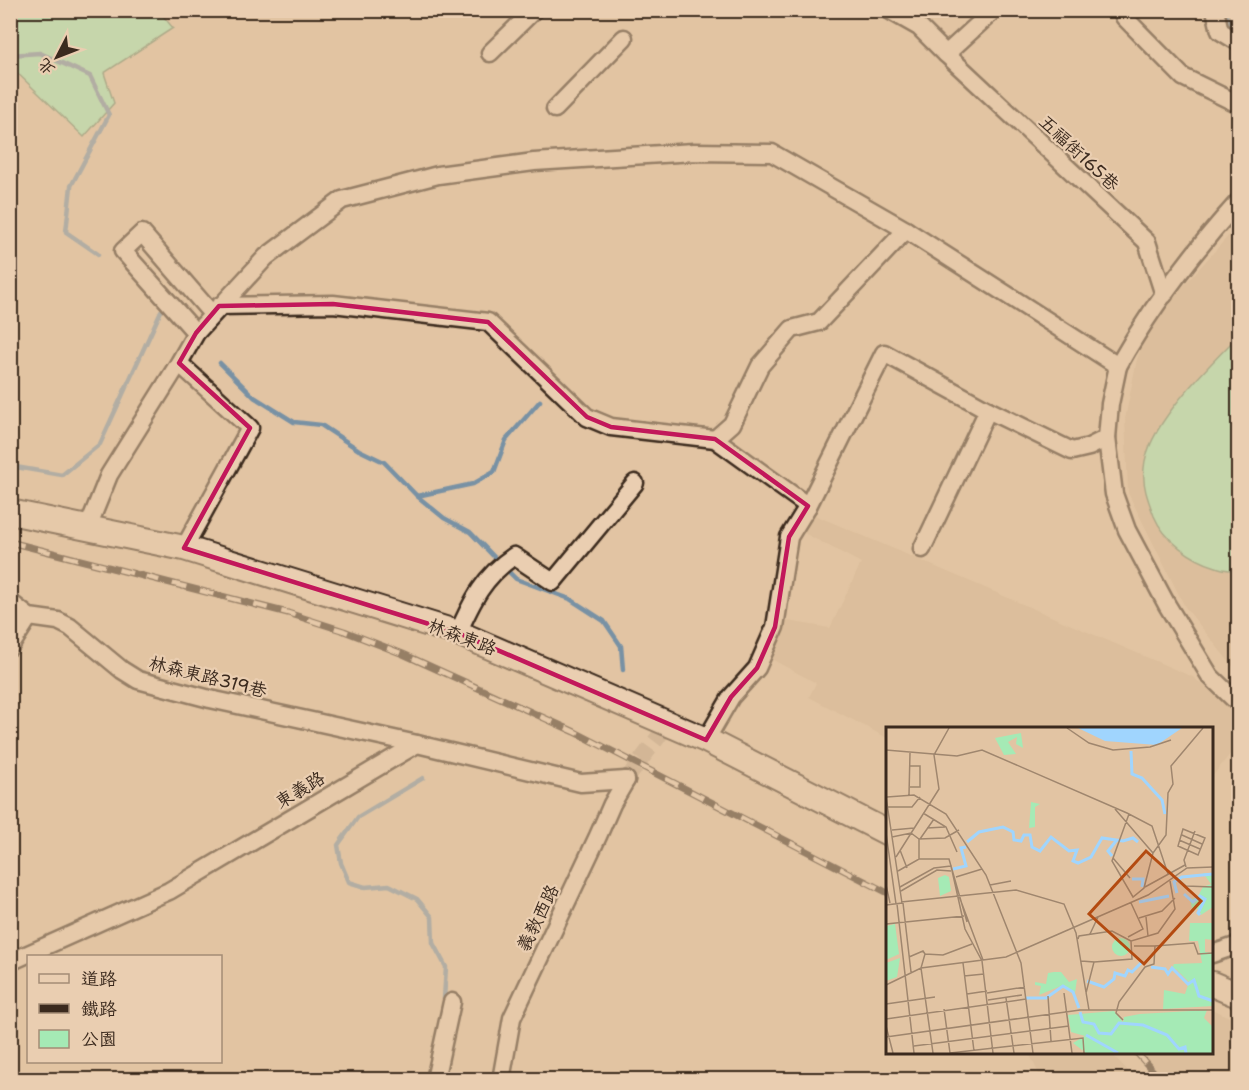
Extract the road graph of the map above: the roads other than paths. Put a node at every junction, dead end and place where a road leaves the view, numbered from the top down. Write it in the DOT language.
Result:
graph roads {
  1 [pos="534,10"];
  2 [pos="889,10"];
  3 [pos="994,10"];
  4 [pos="1131,10"];
  5 [pos="1215,10"];
  6 [pos="624,38"];
  7 [pos="1239,42"];
  8 [pos="490,53"];
  9 [pos="946,54"];
  10 [pos="1238,101"];
  11 [pos="555,109"];
  12 [pos="1239,202"];
  13 [pos="906,230"];
  14 [pos="1164,295"];
  15 [pos="216,310"];
  16 [pos="196,333"];
  17 [pos="179,363"];
  18 [pos="1118,366"];
  19 [pos="988,410"];
  20 [pos="1107,438"];
  21 [pos="715,439"];
  22 [pos="635,483"];
  23 [pos="808,506"];
  24 [pos="10,512"];
  25 [pos="88,527"];
  26 [pos="184,548"];
  27 [pos="922,549"];
  28 [pos="10,602"];
  29 [pos="29,616"];
  30 [pos="458,633"];
  31 [pos="10,647"];
  32 [pos="1239,703"];
  33 [pos="706,740"];
  34 [pos="417,744"];
  35 [pos="886,832"];
  36 [pos="1239,945"];
  37 [pos="1213,954"];
  38 [pos="10,962"];
  39 [pos="1213,984"];
  40 [pos="1239,995"];
  41 [pos="452,1002"];
  42 [pos="435,1080"];
  43 [pos="501,1080"];
  1 -- 8 [label="street"];
  2 -- 9 [label="street, 五福街165巷"];
  3 -- 9 [label="street"];
  4 -- 10 [label="street"];
  5 -- 7 [label="street"];
  6 -- 11 [label="street"];
  9 -- 14 [label="street, 五福街165巷"];
  12 -- 14 [label="street"];
  13 -- 15 [label="street"];
  13 -- 18 [label="street"];
  13 -- 21 [label="street"];
  14 -- 18 [label="street"];
  15 -- 16 [label="street"];
  15 -- 16 [label="street"];
  15 -- 21 [label="street"];
  16 -- 17 [label="street"];
  17 -- 25 [label="street"];
  17 -- 26 [label="street"];
  18 -- 20 [label="street"];
  19 -- 20 [label="street"];
  19 -- 23 [label="street"];
  19 -- 27 [label="street"];
  20 -- 32 [label="street"];
  21 -- 23 [label="street"];
  22 -- 30 [label="street"];
  23 -- 33 [label="street"];
  24 -- 25 [label="main road, 林森東路"];
  25 -- 26 [label="main road, 林森東路"];
  26 -- 30 [label="main road, 林森東路"];
  28 -- 29 [label="street, 林森東路319巷"];
  29 -- 31 [label="street"];
  29 -- 34 [label="street, 林森東路319巷"];
  30 -- 33 [label="main road, 林森東路"];
  33 -- 35 [label="main road, 林森東路"];
  34 -- 38 [label="street, 東義路"];
  34 -- 43 [label="street, 義教西路"];
  36 -- 37 [label="street"];
  39 -- 40 [label="main road"];
  41 -- 42 [label="street"];
}
